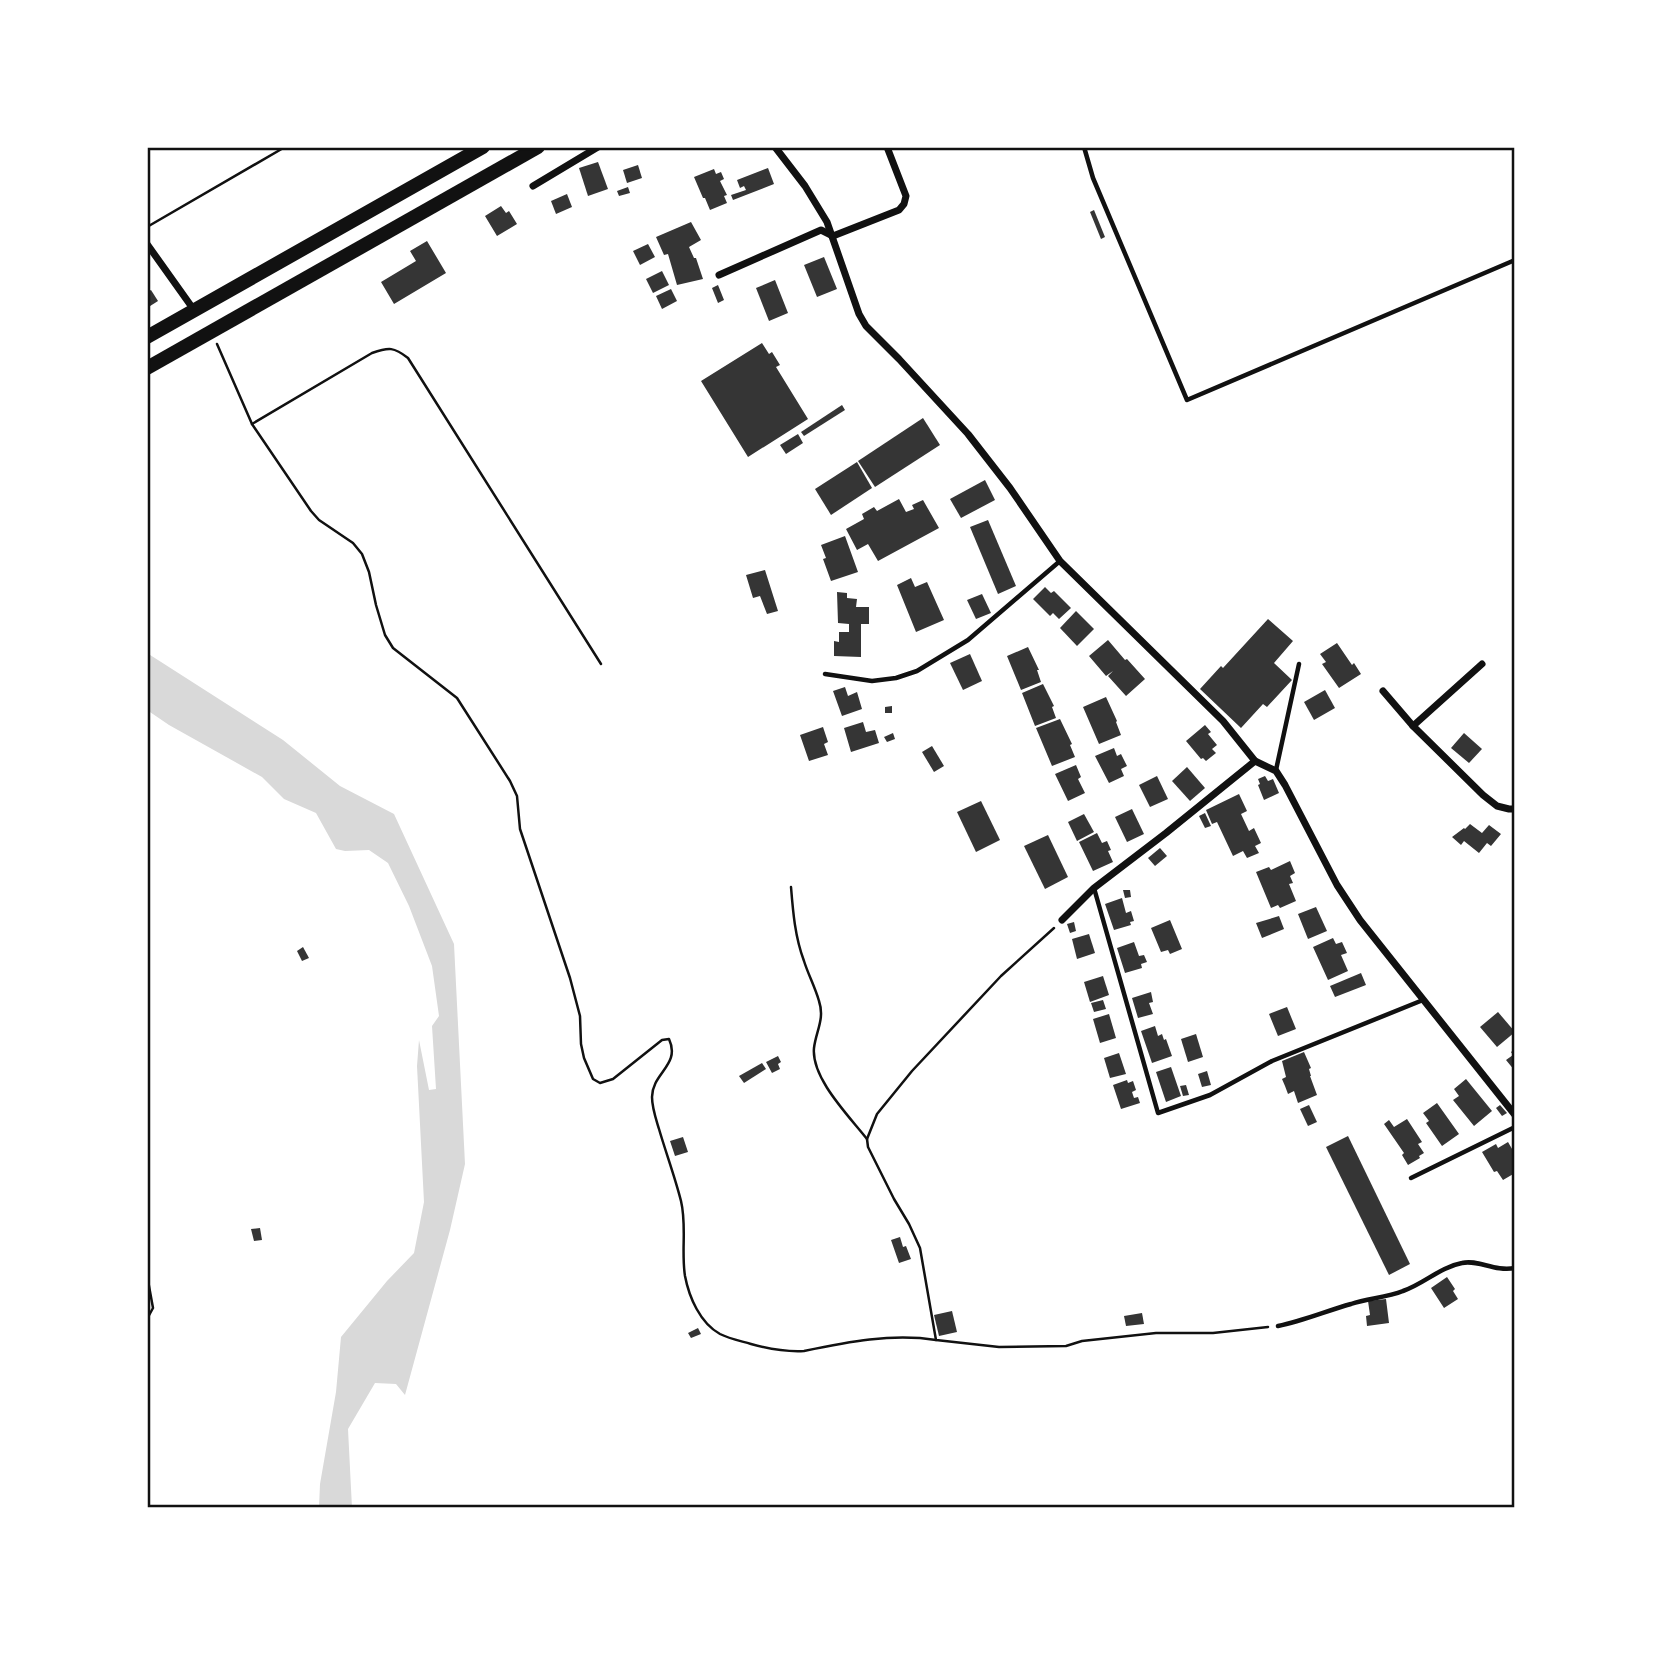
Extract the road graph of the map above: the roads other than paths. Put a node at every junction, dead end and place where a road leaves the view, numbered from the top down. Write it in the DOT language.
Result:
graph roads {
  1 [pos="482,147"];
  2 [pos="538,147"];
  3 [pos="598,147"];
  4 [pos="775,147"];
  5 [pos="887,147"];
  6 [pos="1084,147"];
  7 [pos="533,186"];
  8 [pos="833,236"];
  9 [pos="147,244"];
  10 [pos="1515,260"];
  11 [pos="719,275"];
  12 [pos="195,310"];
  13 [pos="147,337"];
  14 [pos="147,368"];
  15 [pos="1060,561"];
  16 [pos="1299,664"];
  17 [pos="1482,664"];
  18 [pos="825,674"];
  19 [pos="1382,691"];
  20 [pos="1413,726"];
  21 [pos="1255,761"];
  22 [pos="1276,771"];
  23 [pos="1515,809"];
  24 [pos="1094,888"];
  25 [pos="1062,920"];
  26 [pos="1424,1000"];
  27 [pos="1515,1115"];
  28 [pos="1515,1127"];
  29 [pos="1411,1178"];
  30 [pos="1515,1268"];
  31 [pos="1278,1326"];
  1 -- 12 [label="highway"];
  2 -- 14 [label="highway"];
  3 -- 7 [label="street"];
  4 -- 8 [label="street"];
  5 -- 8 [label="street"];
  6 -- 10 [label="lane"];
  8 -- 11 [label="street"];
  8 -- 15 [label="street"];
  9 -- 12 [label="street"];
  12 -- 13 [label="highway"];
  15 -- 18 [label="lane"];
  15 -- 21 [label="street"];
  16 -- 22 [label="lane"];
  17 -- 20 [label="street"];
  19 -- 20 [label="street"];
  20 -- 23 [label="street"];
  21 -- 22 [label="street"];
  21 -- 24 [label="street"];
  22 -- 26 [label="street"];
  24 -- 25 [label="street"];
  24 -- 26 [label="lane"];
  26 -- 27 [label="street"];
  28 -- 29 [label="lane"];
  30 -- 31 [label="lane"];
}
